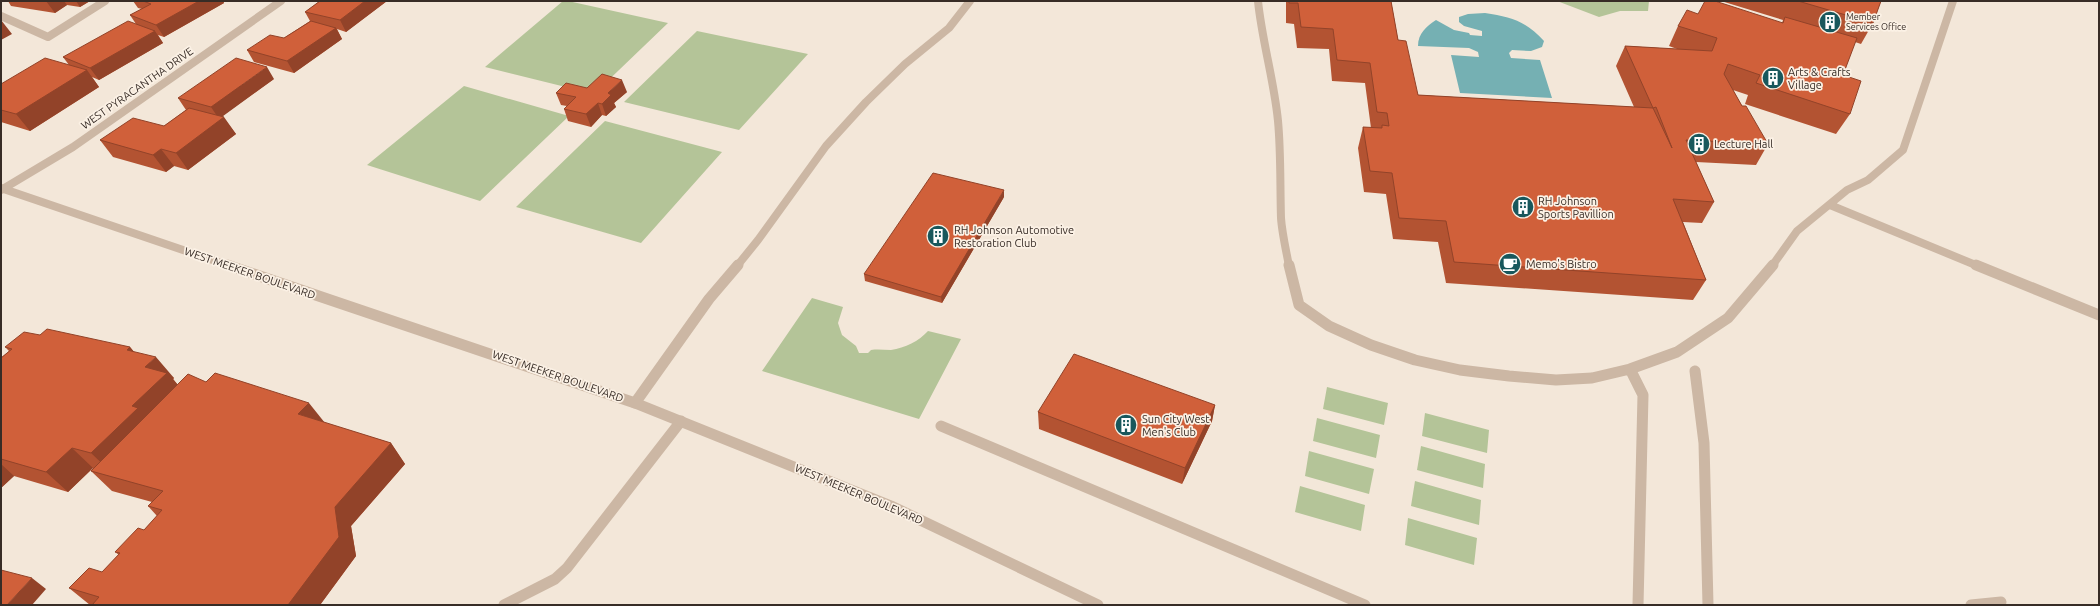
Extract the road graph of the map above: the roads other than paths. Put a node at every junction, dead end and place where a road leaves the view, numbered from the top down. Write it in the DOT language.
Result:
graph roads {
  1 [pos="105,1"];
  2 [pos="281,1"];
  3 [pos="970,1"];
  4 [pos="1258,1"];
  5 [pos="1953,1"];
  6 [pos="1,16"];
  7 [pos="2,189"];
  8 [pos="1830,205"];
  9 [pos="2099,316"];
  10 [pos="1630,369"];
  11 [pos="1695,371"];
  12 [pos="635,403"];
  13 [pos="680,421"];
  14 [pos="941,426"];
  15 [pos="2001,602"];
  16 [pos="504,605"];
  17 [pos="1098,605"];
  18 [pos="1365,605"];
  19 [pos="1638,605"];
  20 [pos="1708,605"];
  21 [pos="1971,605"];
  1 -- 6 [label="street"];
  2 -- 7 [label="street, WEST PYRACANTHA DRIVE"];
  3 -- 12 [label="street"];
  4 -- 10 [label="street"];
  5 -- 8 [label="street"];
  7 -- 12 [label="street, WEST MEEKER BOULEVARD"];
  8 -- 9 [label="street"];
  8 -- 10 [label="street"];
  10 -- 19 [label="street"];
  11 -- 20 [label="street"];
  12 -- 13 [label="street, WEST MEEKER BOULEVARD"];
  13 -- 16 [label="street"];
  13 -- 17 [label="street, WEST MEEKER BOULEVARD"];
  14 -- 18 [label="street"];
  15 -- 21 [label="street"];
}
